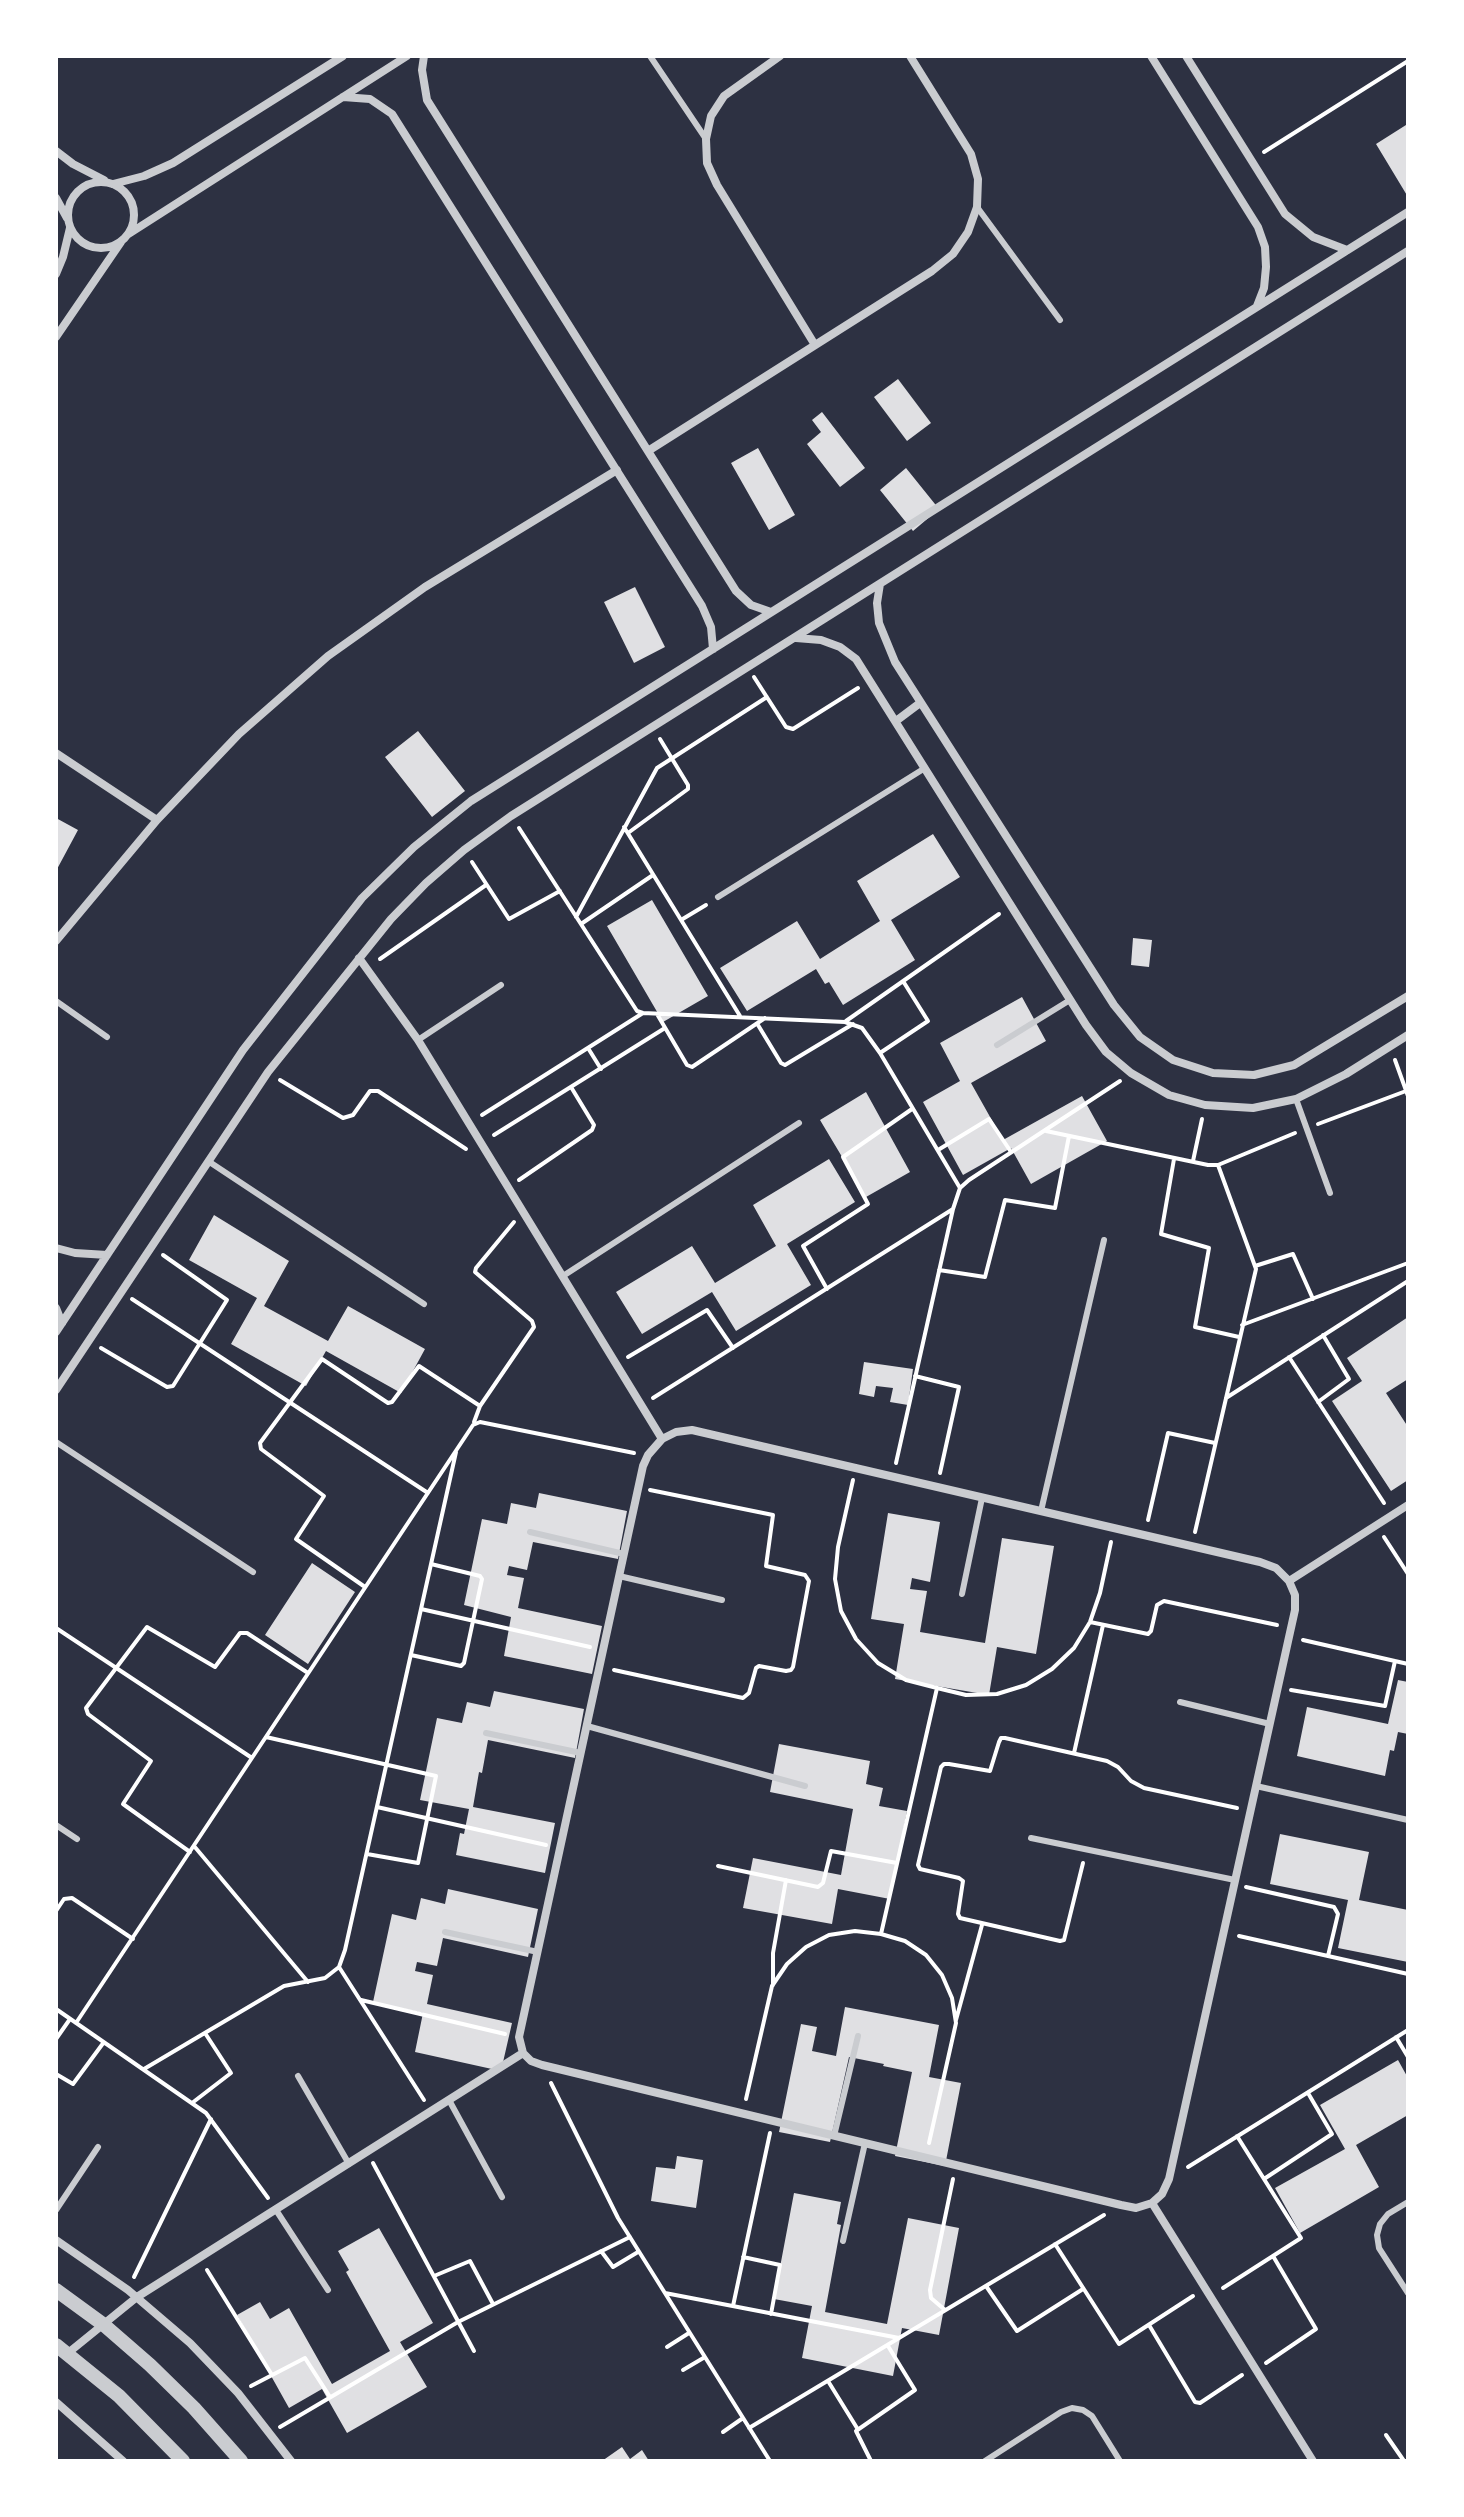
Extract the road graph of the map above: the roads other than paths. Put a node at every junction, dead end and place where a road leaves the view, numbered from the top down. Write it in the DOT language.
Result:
graph roads {
  1 [pos="343,56"];
  2 [pos="407,56"];
  3 [pos="424,56"];
  4 [pos="650,56"];
  5 [pos="780,56"];
  6 [pos="910,56"];
  7 [pos="1151,56"];
  8 [pos="1186,56"];
  9 [pos="343,97"];
  10 [pos="706,139"];
  11 [pos="56,151"];
  12 [pos="110,183"];
  13 [pos="56,198"];
  14 [pos="977,207"];
  15 [pos="1408,212"];
  16 [pos="70,225"];
  17 [pos="124,238"];
  18 [pos="1347,250"];
  19 [pos="1408,251"];
  20 [pos="56,274"];
  21 [pos="1256,307"];
  22 [pos="1060,320"];
  23 [pos="56,337"];
  24 [pos="815,345"];
  25 [pos="648,451"];
  26 [pos="617,470"];
  27 [pos="880,584"];
  28 [pos="771,612"];
  29 [pos="795,638"];
  30 [pos="713,649"];
  31 [pos="920,703"];
  32 [pos="896,721"];
  33 [pos="56,753"];
  34 [pos="925,768"];
  35 [pos="157,820"];
  36 [pos="718,897"];
  37 [pos="56,941"];
  38 [pos="359,958"];
  39 [pos="501,985"];
  40 [pos="1408,996"];
  41 [pos="1070,1000"];
  42 [pos="56,1001"];
  43 [pos="1408,1035"];
  44 [pos="107,1037"];
  45 [pos="418,1040"];
  46 [pos="997,1045"];
  47 [pos="1296,1099"];
  48 [pos="799,1123"];
  49 [pos="208,1161"];
  50 [pos="1330,1193"];
  51 [pos="1104,1240"];
  52 [pos="56,1248"];
  53 [pos="107,1255"];
  54 [pos="563,1276"];
  55 [pos="424,1304"];
  56 [pos="56,1308"];
  57 [pos="62,1323"];
  58 [pos="56,1332"];
  59 [pos="56,1390"];
  60 [pos="662,1439"];
  61 [pos="56,1442"];
  62 [pos="982,1498"];
  63 [pos="1408,1505"];
  64 [pos="1041,1511"];
  65 [pos="530,1532"];
  66 [pos="624,1554"];
  67 [pos="253,1572"];
  68 [pos="619,1576"];
  69 [pos="1289,1581"];
  70 [pos="962,1594"];
  71 [pos="722,1600"];
  72 [pos="1180,1702"];
  73 [pos="1270,1724"];
  74 [pos="587,1726"];
  75 [pos="486,1733"];
  76 [pos="581,1753"];
  77 [pos="805,1786"];
  78 [pos="1256,1786"];
  79 [pos="1408,1820"];
  80 [pos="56,1825"];
  81 [pos="1031,1838"];
  82 [pos="77,1839"];
  83 [pos="1235,1882"];
  84 [pos="445,1932"];
  85 [pos="538,1952"];
  86 [pos="858,2036"];
  87 [pos="523,2053"];
  88 [pos="298,2076"];
  89 [pos="449,2100"];
  90 [pos="834,2136"];
  91 [pos="865,2143"];
  92 [pos="98,2147"];
  93 [pos="349,2164"];
  94 [pos="502,2197"];
  95 [pos="1408,2202"];
  96 [pos="1152,2203"];
  97 [pos="56,2210"];
  98 [pos="276,2210"];
  99 [pos="56,2240"];
  100 [pos="843,2241"];
  101 [pos="56,2290"];
  102 [pos="328,2290"];
  103 [pos="1408,2293"];
  104 [pos="137,2297"];
  105 [pos="104,2325"];
  106 [pos="62,2349"];
  107 [pos="56,2402"];
  108 [pos="123,2461"];
  109 [pos="183,2461"];
  110 [pos="241,2461"];
  111 [pos="291,2461"];
  112 [pos="985,2461"];
  113 [pos="1120,2461"];
  114 [pos="1313,2461"];
  1 -- 12 [label="street"];
  2 -- 9 [label="street"];
  3 -- 25 [label="street"];
  4 -- 10 [label="lane"];
  5 -- 10 [label="street"];
  6 -- 14 [label="street"];
  7 -- 21 [label="street"];
  8 -- 18 [label="street"];
  9 -- 17 [label="street"];
  9 -- 26 [label="street"];
  10 -- 24 [label="street"];
  11 -- 12 [label="street"];
  12 -- 16 [label="street"];
  12 -- 17 [label="street"];
  13 -- 16 [label="street"];
  14 -- 22 [label="lane"];
  14 -- 24 [label="street"];
  15 -- 18 [label="street"];
  16 -- 17 [label="street"];
  16 -- 20 [label="street"];
  17 -- 23 [label="street"];
  18 -- 21 [label="street"];
  19 -- 27 [label="street"];
  21 -- 28 [label="street"];
  24 -- 25 [label="street"];
  25 -- 28 [label="street"];
  26 -- 30 [label="street"];
  26 -- 35 [label="street"];
  27 -- 29 [label="street"];
  27 -- 31 [label="street"];
  28 -- 30 [label="street"];
  29 -- 32 [label="street"];
  29 -- 38 [label="street"];
  30 -- 53 [label="street"];
  31 -- 32 [label="street"];
  31 -- 40 [label="street"];
  32 -- 34 [label="street"];
  33 -- 35 [label="street"];
  34 -- 36 [label="lane"];
  34 -- 41 [label="street"];
  35 -- 37 [label="street"];
  38 -- 45 [label="street"];
  38 -- 49 [label="street"];
  39 -- 45 [label="lane"];
  41 -- 46 [label="lane"];
  41 -- 47 [label="street"];
  42 -- 44 [label="lane"];
  43 -- 47 [label="street"];
  45 -- 54 [label="street"];
  47 -- 50 [label="lane"];
  48 -- 54 [label="lane"];
  49 -- 55 [label="lane"];
  49 -- 59 [label="street"];
  51 -- 64 [label="lane"];
  52 -- 53 [label="street"];
  53 -- 57 [label="street"];
  54 -- 60 [label="street"];
  56 -- 57 [label="street"];
  57 -- 58 [label="street"];
  60 -- 62 [label="street"];
  60 -- 66 [label="street"];
  61 -- 67 [label="lane"];
  62 -- 64 [label="street"];
  62 -- 70 [label="lane"];
  63 -- 69 [label="street"];
  64 -- 69 [label="street"];
  65 -- 66 [label="lane"];
  66 -- 68 [label="street"];
  68 -- 71 [label="lane"];
  68 -- 74 [label="street"];
  69 -- 73 [label="street"];
  72 -- 73 [label="lane"];
  73 -- 78 [label="street"];
  74 -- 76 [label="street"];
  74 -- 77 [label="lane"];
  75 -- 76 [label="lane"];
  76 -- 85 [label="street"];
  78 -- 79 [label="lane"];
  78 -- 83 [label="street"];
  80 -- 82 [label="lane"];
  81 -- 83 [label="lane"];
  83 -- 96 [label="street"];
  84 -- 85 [label="lane"];
  85 -- 87 [label="street"];
  86 -- 90 [label="lane"];
  87 -- 89 [label="street"];
  87 -- 90 [label="street"];
  88 -- 93 [label="lane"];
  89 -- 93 [label="street"];
  89 -- 94 [label="lane"];
  90 -- 91 [label="street"];
  91 -- 96 [label="street"];
  91 -- 100 [label="lane"];
  92 -- 97 [label="lane"];
  93 -- 98 [label="street"];
  95 -- 103 [label="lane"];
  96 -- 114 [label="street"];
  98 -- 102 [label="lane"];
  98 -- 104 [label="street"];
  99 -- 104 [label="street"];
  101 -- 105 [label="street"];
  104 -- 105 [label="street"];
  104 -- 111 [label="street"];
  105 -- 106 [label="street"];
  105 -- 110 [label="street"];
  106 -- 109 [label="street"];
  107 -- 108 [label="street"];
  112 -- 113 [label="lane"];
}
